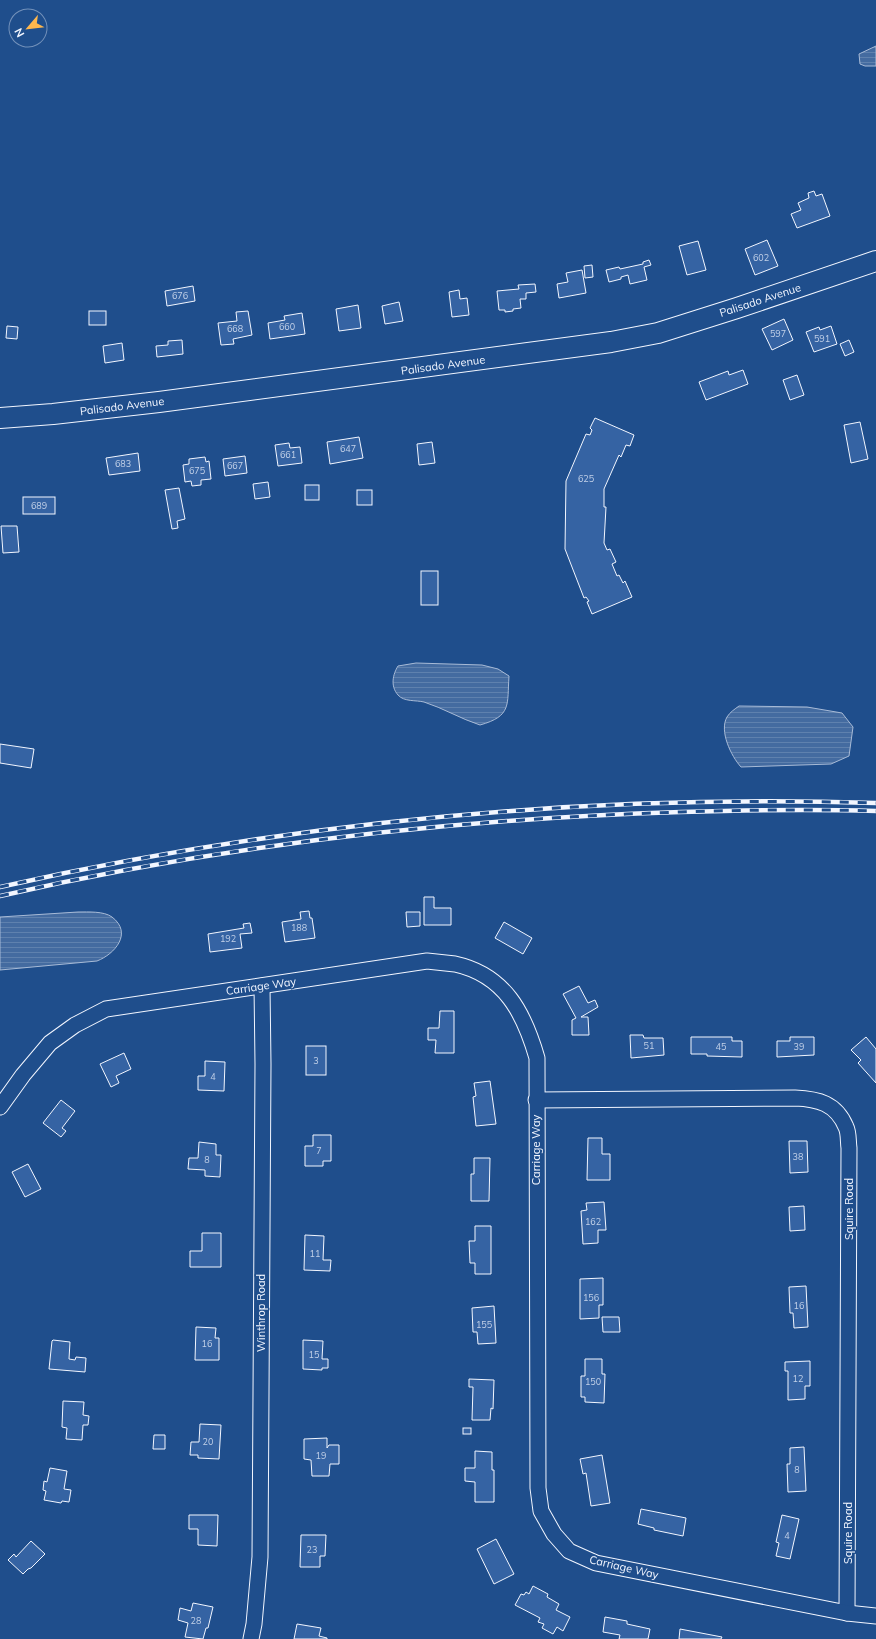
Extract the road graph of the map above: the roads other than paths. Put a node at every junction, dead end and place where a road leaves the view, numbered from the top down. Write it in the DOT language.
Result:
graph roads {
  1 [pos="876,260"];
  2 [pos="0,418"];
  3 [pos="262,986"];
  4 [pos="536,1100"];
  5 [pos="0,1107"];
  6 [pos="847,1612"];
  7 [pos="876,1616"];
  8 [pos="251,1639"];
  1 -- 2 [label="main road, Palisado Avenue"];
  3 -- 4 [label="street, Carriage Way"];
  3 -- 5 [label="street, Carriage Way"];
  3 -- 8 [label="street, Winthrop Road"];
  4 -- 6 [label="street, Carriage Way"];
  4 -- 6 [label="street, Squire Road"];
  6 -- 7 [label="street, Carriage Way"];
}
